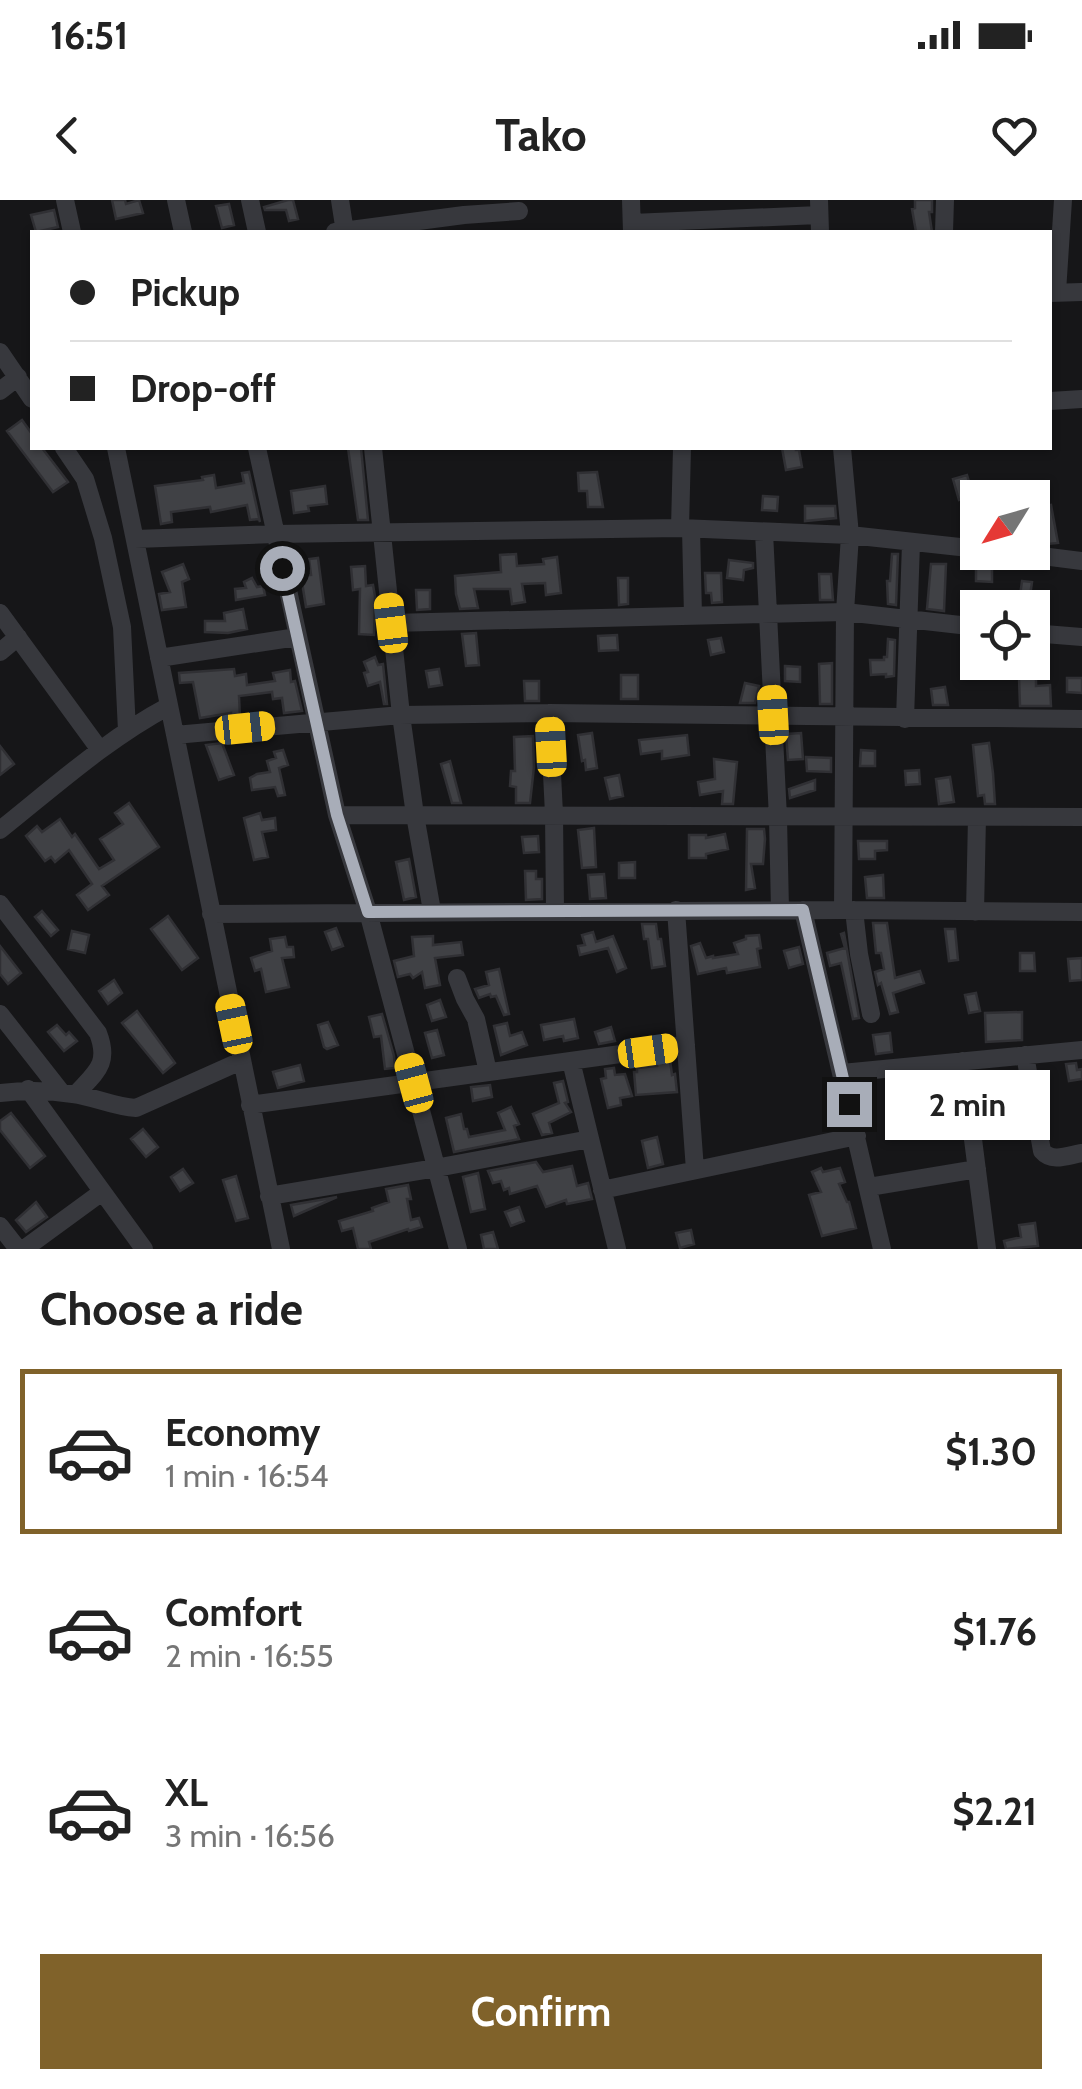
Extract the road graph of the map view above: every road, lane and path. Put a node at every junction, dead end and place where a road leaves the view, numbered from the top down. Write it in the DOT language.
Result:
graph roads {
  1 [pos="65,200"];
  2 [pos="176,200"];
  3 [pos="250,200"];
  4 [pos="340,200"];
  5 [pos="631,200"];
  6 [pos="945,200"];
  7 [pos="1063,200"];
  8 [pos="519,205"];
  9 [pos="463,208"];
  10 [pos="727,209"];
  11 [pos="819,216"];
  12 [pos="632,228"];
  13 [pos="72,230"];
  14 [pos="183,230"];
  15 [pos="257,230"];
  16 [pos="342,230"];
  17 [pos="352,230"];
  18 [pos="522,230"];
  19 [pos="944,230"];
  20 [pos="1082,292"];
  21 [pos="1054,293"];
  22 [pos="0,352"];
  23 [pos="18,377"];
  24 [pos="0,391"];
  25 [pos="30,396"];
  26 [pos="1082,399"];
  27 [pos="1052,401"];
  28 [pos="65,450"];
  29 [pos="116,450"];
  30 [pos="257,450"];
  31 [pos="374,450"];
  32 [pos="682,450"];
  33 [pos="842,450"];
  34 [pos="685,528"];
  35 [pos="381,532"];
  36 [pos="764,532"];
  37 [pos="275,534"];
  38 [pos="850,534"];
  39 [pos="135,539"];
  40 [pos="911,543"];
  41 [pos="960,547"];
  42 [pos="1050,557"];
  43 [pos="1082,561"];
  44 [pos="846,612"];
  45 [pos="0,613"];
  46 [pos="768,614"];
  47 [pos="693,616"];
  48 [pos="908,618"];
  49 [pos="391,623"];
  50 [pos="960,625"];
  51 [pos="1050,634"];
  52 [pos="297,637"];
  53 [pos="1082,637"];
  54 [pos="18,638"];
  55 [pos="0,652"];
  56 [pos="159,658"];
  57 [pos="168,706"];
  58 [pos="550,713"];
  59 [pos="401,714"];
  60 [pos="773,715"];
  61 [pos="845,718"];
  62 [pos="906,718"];
  63 [pos="1082,720"];
  64 [pos="316,721"];
  65 [pos="127,732"];
  66 [pos="174,736"];
  67 [pos="100,750"];
  68 [pos="554,814"];
  69 [pos="337,815"];
  70 [pos="415,815"];
  71 [pos="844,817"];
  72 [pos="977,817"];
  73 [pos="1082,817"];
  74 [pos="778,818"];
  75 [pos="0,830"];
  76 [pos="0,904"];
  77 [pos="555,910"];
  78 [pos="676,910"];
  79 [pos="780,910"];
  80 [pos="803,910"];
  81 [pos="849,910"];
  82 [pos="432,911"];
  83 [pos="368,912"];
  84 [pos="976,912"];
  85 [pos="1082,912"];
  86 [pos="211,914"];
  87 [pos="457,978"];
  88 [pos="0,1014"];
  89 [pos="871,1014"];
  90 [pos="686,1046"];
  91 [pos="1082,1050"];
  92 [pos="1026,1055"];
  93 [pos="241,1061"];
  94 [pos="571,1061"];
  95 [pos="963,1061"];
  96 [pos="488,1072"];
  97 [pos="842,1073"];
  98 [pos="414,1083"];
  99 [pos="28,1089"];
  100 [pos="0,1093"];
  101 [pos="69,1093"];
  102 [pos="250,1105"];
  103 [pos="857,1136"];
  104 [pos="590,1138"];
  105 [pos="1082,1153"];
  106 [pos="436,1168"];
  107 [pos="977,1169"];
  108 [pos="695,1170"];
  109 [pos="869,1186"];
  110 [pos="602,1190"];
  111 [pos="102,1192"];
  112 [pos="269,1196"];
  113 [pos="0,1226"];
  114 [pos="21,1249"];
  115 [pos="144,1249"];
  116 [pos="281,1249"];
  117 [pos="458,1249"];
  118 [pos="617,1249"];
  119 [pos="882,1249"];
  120 [pos="987,1249"];
  1 -- 13 [label="street"];
  2 -- 14 [label="street"];
  3 -- 15 [label="street"];
  4 -- 16 [label="street"];
  5 -- 12 [label="street"];
  6 -- 19 [label="street"];
  7 -- 21 [label="street"];
  8 -- 9 [label="street"];
  8 -- 18 [label="street"];
  9 -- 17 [label="street"];
  10 -- 11 [label="street"];
  10 -- 12 [label="street"];
  20 -- 21 [label="street"];
  22 -- 23 [label="street"];
  23 -- 24 [label="street"];
  23 -- 25 [label="street"];
  26 -- 27 [label="street"];
  28 -- 65 [label="street"];
  29 -- 39 [label="street"];
  30 -- 37 [label="street"];
  31 -- 35 [label="street"];
  32 -- 34 [label="street"];
  33 -- 38 [label="street"];
  34 -- 35 [label="street"];
  34 -- 36 [label="street"];
  34 -- 47 [label="street"];
  35 -- 37 [label="street"];
  35 -- 49 [label="street"];
  36 -- 38 [label="street"];
  36 -- 46 [label="street"];
  37 -- 39 [label="street"];
  37 -- 52 [label="street"];
  38 -- 40 [label="street"];
  38 -- 44 [label="street"];
  39 -- 56 [label="street"];
  40 -- 41 [label="street"];
  40 -- 48 [label="street"];
  42 -- 43 [label="street"];
  44 -- 46 [label="street"];
  44 -- 48 [label="street"];
  44 -- 61 [label="street"];
  45 -- 54 [label="street"];
  46 -- 47 [label="street"];
  46 -- 60 [label="street"];
  47 -- 49 [label="street"];
  48 -- 50 [label="street"];
  48 -- 62 [label="street"];
  49 -- 59 [label="street"];
  51 -- 53 [label="street"];
  52 -- 56 [label="street"];
  52 -- 64 [label="street"];
  54 -- 55 [label="street"];
  54 -- 67 [label="street"];
  56 -- 57 [label="street"];
  57 -- 65 [label="street"];
  57 -- 66 [label="street"];
  58 -- 59 [label="street"];
  58 -- 60 [label="street"];
  58 -- 68 [label="street"];
  59 -- 64 [label="street"];
  59 -- 70 [label="street"];
  60 -- 61 [label="street"];
  60 -- 74 [label="street"];
  61 -- 62 [label="street"];
  61 -- 71 [label="street"];
  62 -- 63 [label="street"];
  64 -- 66 [label="street"];
  64 -- 69 [label="street"];
  65 -- 67 [label="street"];
  66 -- 86 [label="street"];
  67 -- 75 [label="street"];
  68 -- 70 [label="street"];
  68 -- 74 [label="street"];
  68 -- 77 [label="street"];
  69 -- 70 [label="street"];
  69 -- 83 [label="street"];
  70 -- 82 [label="street"];
  71 -- 72 [label="street"];
  71 -- 74 [label="street"];
  71 -- 81 [label="street"];
  72 -- 73 [label="street"];
  72 -- 84 [label="street"];
  74 -- 79 [label="street"];
  76 -- 101 [label="street"];
  77 -- 78 [label="street"];
  77 -- 82 [label="street"];
  78 -- 79 [label="street"];
  78 -- 90 [label="street"];
  79 -- 80 [label="street"];
  80 -- 81 [label="street"];
  80 -- 97 [label="street"];
  81 -- 84 [label="street"];
  81 -- 89 [label="street"];
  82 -- 83 [label="street"];
  83 -- 86 [label="street"];
  83 -- 98 [label="street"];
  84 -- 85 [label="street"];
  86 -- 93 [label="street"];
  87 -- 96 [label="street"];
  88 -- 101 [label="street"];
  90 -- 94 [label="street"];
  90 -- 108 [label="street"];
  91 -- 92 [label="street"];
  92 -- 95 [label="street"];
  92 -- 105 [label="street"];
  93 -- 101 [label="street"];
  93 -- 102 [label="street"];
  94 -- 96 [label="street"];
  94 -- 104 [label="street"];
  95 -- 97 [label="street"];
  95 -- 107 [label="street"];
  96 -- 98 [label="street"];
  97 -- 103 [label="street"];
  98 -- 102 [label="street"];
  98 -- 106 [label="street"];
  99 -- 100 [label="street"];
  99 -- 101 [label="street"];
  99 -- 111 [label="street"];
  102 -- 112 [label="street"];
  103 -- 108 [label="street"];
  103 -- 109 [label="street"];
  104 -- 106 [label="street"];
  104 -- 110 [label="street"];
  106 -- 112 [label="street"];
  106 -- 117 [label="street"];
  107 -- 109 [label="street"];
  107 -- 120 [label="street"];
  108 -- 110 [label="street"];
  109 -- 119 [label="street"];
  110 -- 118 [label="street"];
  111 -- 114 [label="street"];
  111 -- 115 [label="street"];
  112 -- 116 [label="street"];
  113 -- 114 [label="street"];
}
